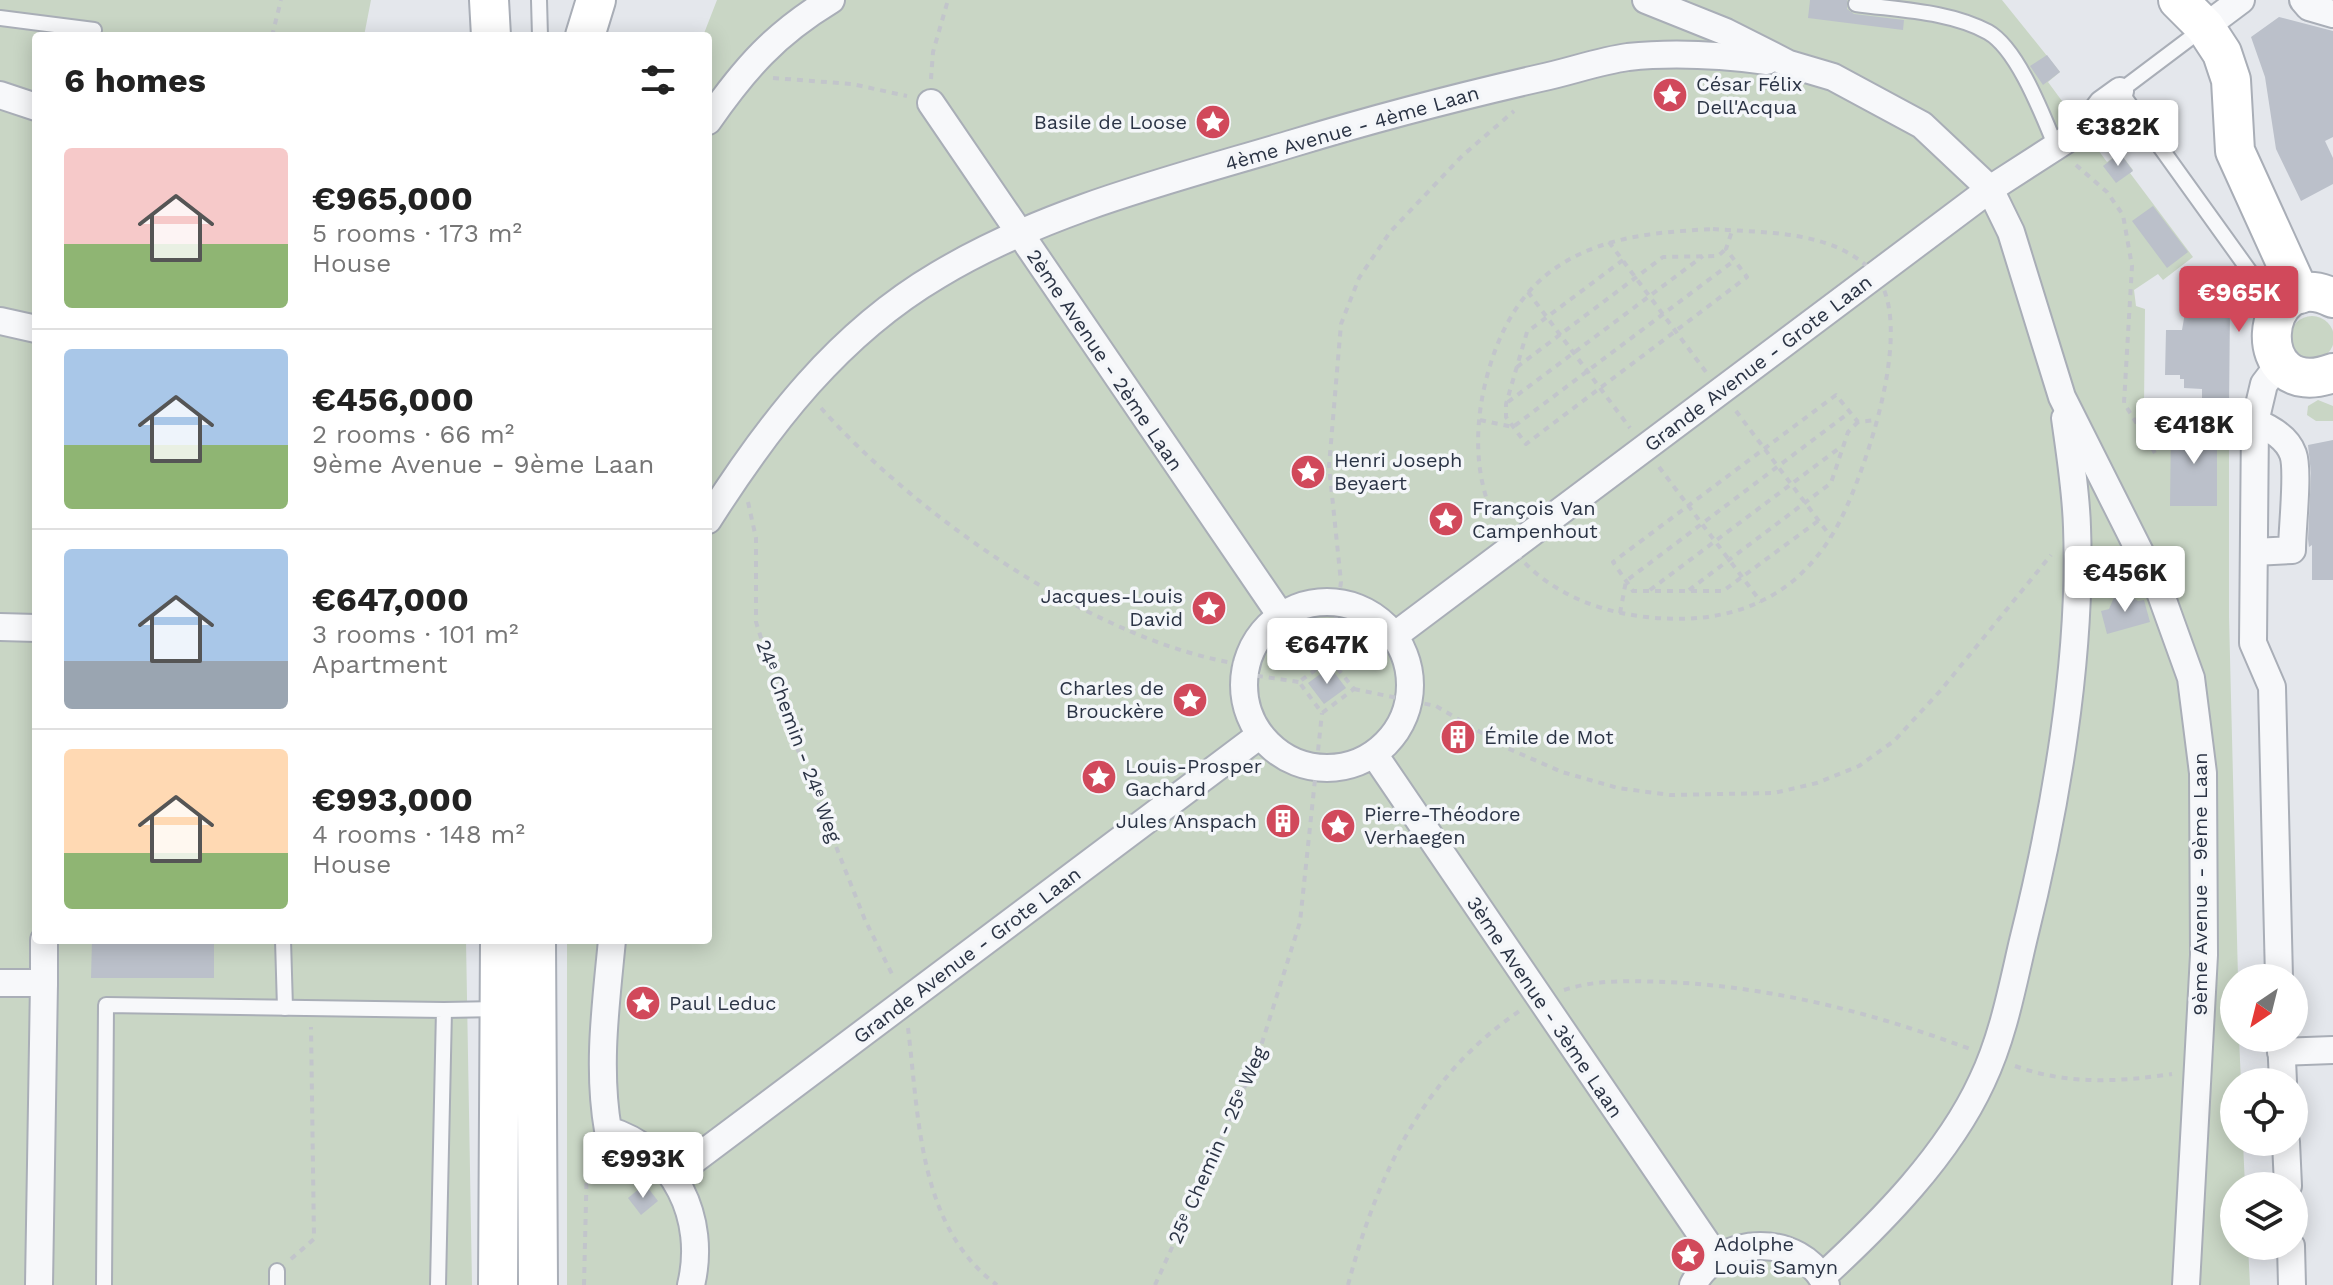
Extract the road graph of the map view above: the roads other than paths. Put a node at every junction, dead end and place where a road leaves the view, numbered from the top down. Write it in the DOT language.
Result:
graph roads {
  1 [pos="489,0"];
  2 [pos="539,0"];
  3 [pos="596,0"];
  4 [pos="831,0"];
  5 [pos="1646,0"];
  6 [pos="2178,0"];
  7 [pos="2241,0"];
  8 [pos="2303,0"];
  9 [pos="1856,4"];
  10 [pos="2333,14"];
  11 [pos="0,18"];
  12 [pos="2205,27"];
  13 [pos="94,30"];
  14 [pos="491,32"];
  15 [pos="540,32"];
  16 [pos="586,32"];
  17 [pos="1789,64"];
  18 [pos="2120,91"];
  19 [pos="0,95"];
  20 [pos="931,103"];
  21 [pos="32,106"];
  22 [pos="712,115"];
  23 [pos="2056,147"];
  24 [pos="1990,189"];
  25 [pos="1019,235"];
  26 [pos="2305,299"];
  27 [pos="0,321"];
  28 [pos="32,328"];
  29 [pos="2280,363"];
  30 [pos="2333,373"];
  31 [pos="2062,397"];
  32 [pos="2255,422"];
  33 [pos="712,514"];
  34 [pos="2254,552"];
  35 [pos="1281,616"];
  36 [pos="0,627"];
  37 [pos="32,628"];
  38 [pos="1394,636"];
  39 [pos="1260,735"];
  40 [pos="1374,754"];
  41 [pos="44,944"];
  42 [pos="283,944"];
  43 [pos="500,944"];
  44 [pos="536,944"];
  45 [pos="612,944"];
  46 [pos="2279,964"];
  47 [pos="0,983"];
  48 [pos="44,983"];
  49 [pos="285,1008"];
  50 [pos="500,1009"];
  51 [pos="444,1010"];
  52 [pos="2308,1048"];
  53 [pos="2333,1050"];
  54 [pos="674,1175"];
  55 [pos="1717,1258"];
  56 [pos="2291,1260"];
  57 [pos="1824,1281"];
  58 [pos="39,1285"];
  59 [pos="104,1285"];
  60 [pos="438,1285"];
  61 [pos="498,1285"];
  62 [pos="538,1285"];
  63 [pos="691,1285"];
  64 [pos="1693,1285"];
  65 [pos="2186,1285"];
  66 [pos="2292,1285"];
  1 -- 14 [label="main road"];
  2 -- 15 [label="lane"];
  3 -- 16 [label="main road"];
  4 -- 22 [label="street"];
  5 -- 17 [label="street"];
  6 -- 12 [label="main road"];
  7 -- 12 [label="street"];
  8 -- 10 [label="street"];
  9 -- 23 [label="lane"];
  11 -- 13 [label="lane"];
  12 -- 18 [label="lane"];
  12 -- 26 [label="main road"];
  17 -- 24 [label="street"];
  17 -- 25 [label="street, 4ème Avenue - 4ème Laan"];
  18 -- 23 [label="street, Grande Avenue - Grote Laan"];
  18 -- 26 [label="lane"];
  19 -- 21 [label="street"];
  20 -- 25 [label="street, 2ème Avenue - 2ème Laan"];
  23 -- 24 [label="street, Grande Avenue - Grote Laan"];
  24 -- 31 [label="street, 9ème Avenue - 9ème Laan"];
  24 -- 38 [label="street, Grande Avenue - Grote Laan"];
  25 -- 33 [label="street, 4ème Avenue - 4ème Laan"];
  25 -- 35 [label="street, 2ème Avenue - 2ème Laan"];
  26 -- 29 [label="main road"];
  27 -- 28 [label="street"];
  29 -- 30 [label="main road"];
  29 -- 32 [label="street"];
  31 -- 57 [label="street"];
  31 -- 65 [label="street, 9ème Avenue - 9ème Laan"];
  32 -- 34 [label="street"];
  32 -- 34 [label="street"];
  34 -- 46 [label="street"];
  35 -- 38 [label="street"];
  35 -- 39 [label="street"];
  36 -- 37 [label="street"];
  38 -- 40 [label="street"];
  39 -- 40 [label="street"];
  39 -- 54 [label="street, Grande Avenue - Grote Laan"];
  40 -- 55 [label="street, 3ème Avenue - 3ème Laan"];
  41 -- 48 [label="street"];
  42 -- 49 [label="lane"];
  43 -- 50 [label="main road"];
  44 -- 62 [label="main road"];
  45 -- 54 [label="street"];
  47 -- 48 [label="street"];
  48 -- 58 [label="street"];
  49 -- 51 [label="lane"];
  49 -- 59 [label="lane"];
  50 -- 51 [label="lane"];
  50 -- 61 [label="main road"];
  51 -- 60 [label="lane"];
  52 -- 53 [label="street"];
  54 -- 63 [label="street"];
  55 -- 57 [label="street"];
  55 -- 64 [label="street"];
  56 -- 66 [label="street"];
}
